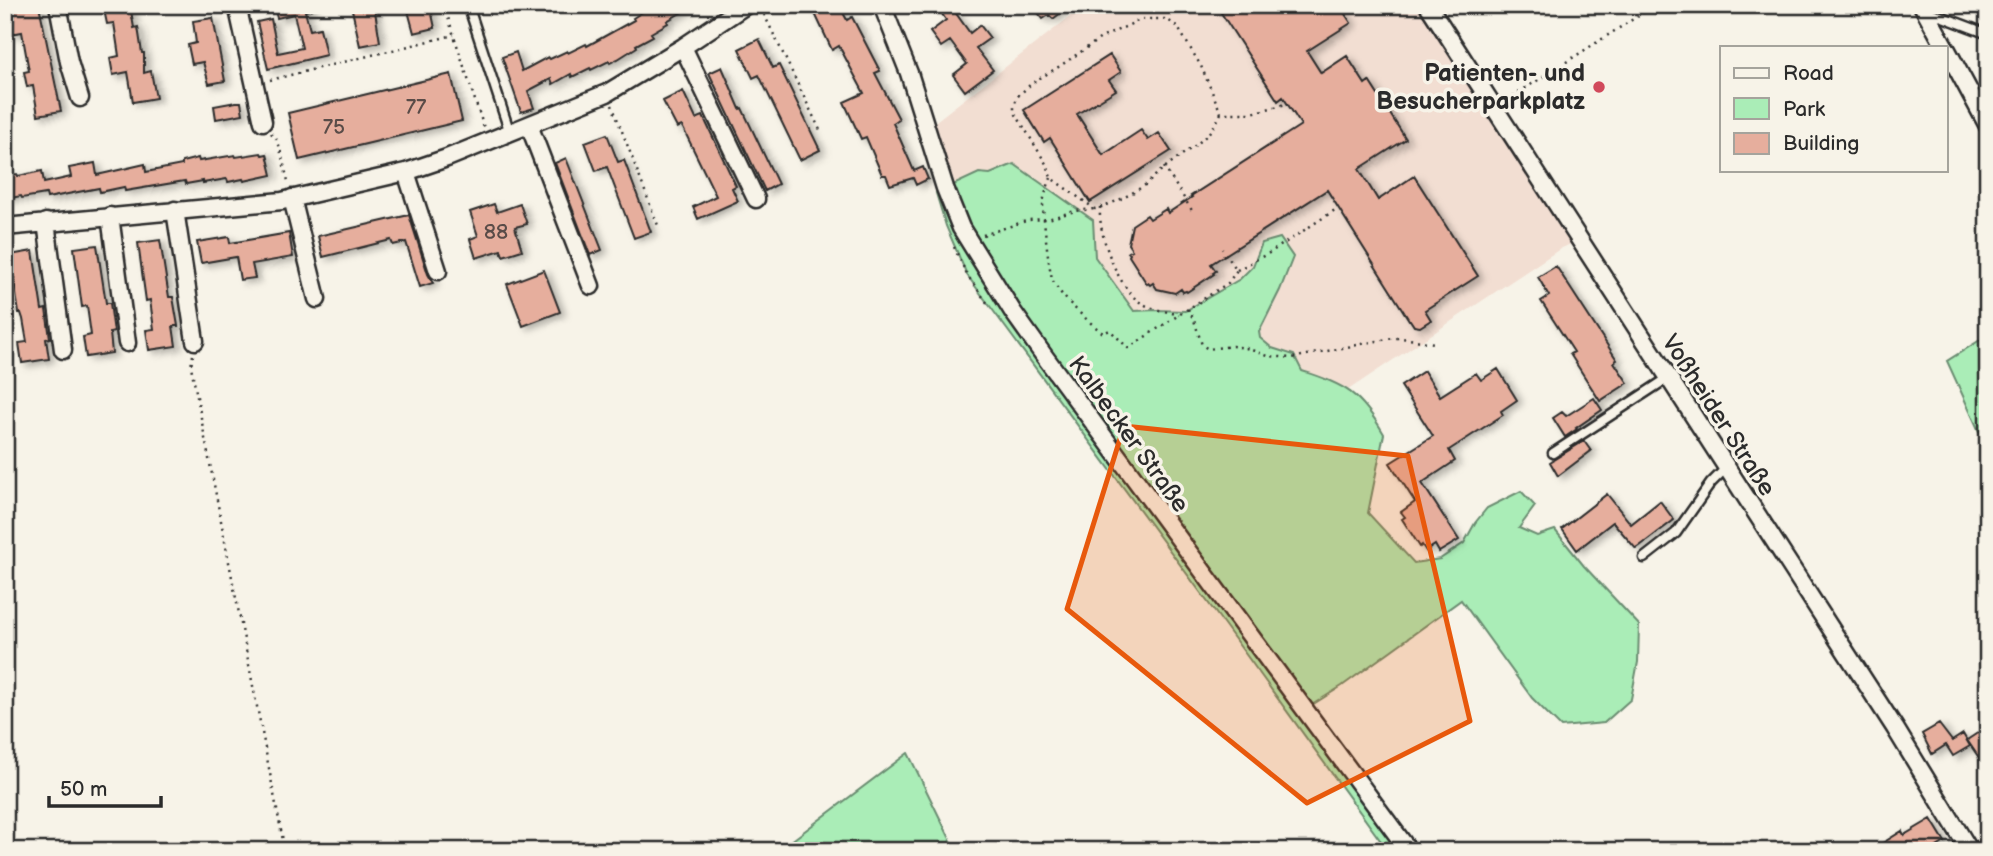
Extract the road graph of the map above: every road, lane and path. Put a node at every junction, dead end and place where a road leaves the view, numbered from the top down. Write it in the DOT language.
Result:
graph roads {
  1 [pos="58,5"];
  2 [pos="237,5"];
  3 [pos="444,5"];
  4 [pos="468,5"];
  5 [pos="746,5"];
  6 [pos="760,5"];
  7 [pos="882,5"];
  8 [pos="1428,5"];
  9 [pos="1655,5"];
  10 [pos="1923,7"];
  11 [pos="1988,34"];
  12 [pos="454,35"];
  13 [pos="1944,46"];
  14 [pos="683,47"];
  15 [pos="1948,53"];
  16 [pos="255,83"];
  17 [pos="607,93"];
  18 [pos="80,97"];
  19 [pos="1286,104"];
  20 [pos="1495,108"];
  21 [pos="1221,113"];
  22 [pos="263,122"];
  23 [pos="528,125"];
  24 [pos="1988,126"];
  25 [pos="820,130"];
  26 [pos="510,133"];
  27 [pos="487,142"];
  28 [pos="1164,167"];
  29 [pos="406,172"];
  30 [pos="1051,178"];
  31 [pos="292,198"];
  32 [pos="756,199"];
  33 [pos="1097,208"];
  34 [pos="1338,208"];
  35 [pos="175,210"];
  36 [pos="1193,212"];
  37 [pos="110,216"];
  38 [pos="1043,219"];
  39 [pos="46,222"];
  40 [pos="5,227"];
  41 [pos="659,228"];
  42 [pos="967,240"];
  43 [pos="1222,249"];
  44 [pos="1237,270"];
  45 [pos="438,271"];
  46 [pos="591,286"];
  47 [pos="317,299"];
  48 [pos="1188,309"];
  49 [pos="1179,315"];
  50 [pos="195,341"];
  51 [pos="127,343"];
  52 [pos="1434,343"];
  53 [pos="63,350"];
  54 [pos="1668,378"];
  55 [pos="1553,453"];
  56 [pos="1726,468"];
  57 [pos="1644,558"];
  58 [pos="1988,846"];
  59 [pos="285,851"];
  60 [pos="1409,851"];
  61 [pos="1970,851"];
  62 [pos="1979,851"];
  1 -- 18 [label="street"];
  2 -- 16 [label="street"];
  3 -- 12 [label="path"];
  4 -- 26 [label="lane"];
  5 -- 14 [label="street"];
  6 -- 25 [label="path"];
  7 -- 42 [label="street, Kalbecker Straße"];
  8 -- 20 [label="street, Voßheider Straße"];
  9 -- 20 [label="path"];
  10 -- 11 [label="lane"];
  10 -- 13 [label="street"];
  12 -- 16 [label="path"];
  12 -- 27 [label="path"];
  14 -- 17 [label="street"];
  14 -- 32 [label="street"];
  15 -- 24 [label="street"];
  16 -- 22 [label="street"];
  17 -- 23 [label="street"];
  17 -- 41 [label="path"];
  19 -- 21 [label="path"];
  20 -- 54 [label="street, Voßheider Straße"];
  21 -- 28 [label="path"];
  21 -- 30 [label="path"];
  22 -- 31 [label="path"];
  23 -- 26 [label="street"];
  23 -- 46 [label="street"];
  26 -- 27 [label="street"];
  27 -- 29 [label="street"];
  28 -- 33 [label="path"];
  28 -- 36 [label="path"];
  29 -- 31 [label="street"];
  29 -- 45 [label="street"];
  30 -- 33 [label="path"];
  30 -- 38 [label="path"];
  31 -- 35 [label="street"];
  31 -- 47 [label="street"];
  33 -- 38 [label="path"];
  33 -- 49 [label="path"];
  34 -- 44 [label="path"];
  35 -- 37 [label="street"];
  35 -- 50 [label="street"];
  37 -- 39 [label="street"];
  37 -- 51 [label="street"];
  38 -- 42 [label="path"];
  38 -- 49 [label="path"];
  39 -- 40 [label="street"];
  39 -- 53 [label="street"];
  42 -- 60 [label="street, Kalbecker Straße"];
  43 -- 44 [label="path"];
  44 -- 48 [label="path"];
  48 -- 49 [label="path"];
  48 -- 52 [label="path"];
  50 -- 59 [label="path"];
  54 -- 55 [label="lane"];
  54 -- 56 [label="street, Voßheider Straße"];
  56 -- 57 [label="lane"];
  56 -- 61 [label="street, Voßheider Straße"];
  58 -- 62 [label="street"];
}
